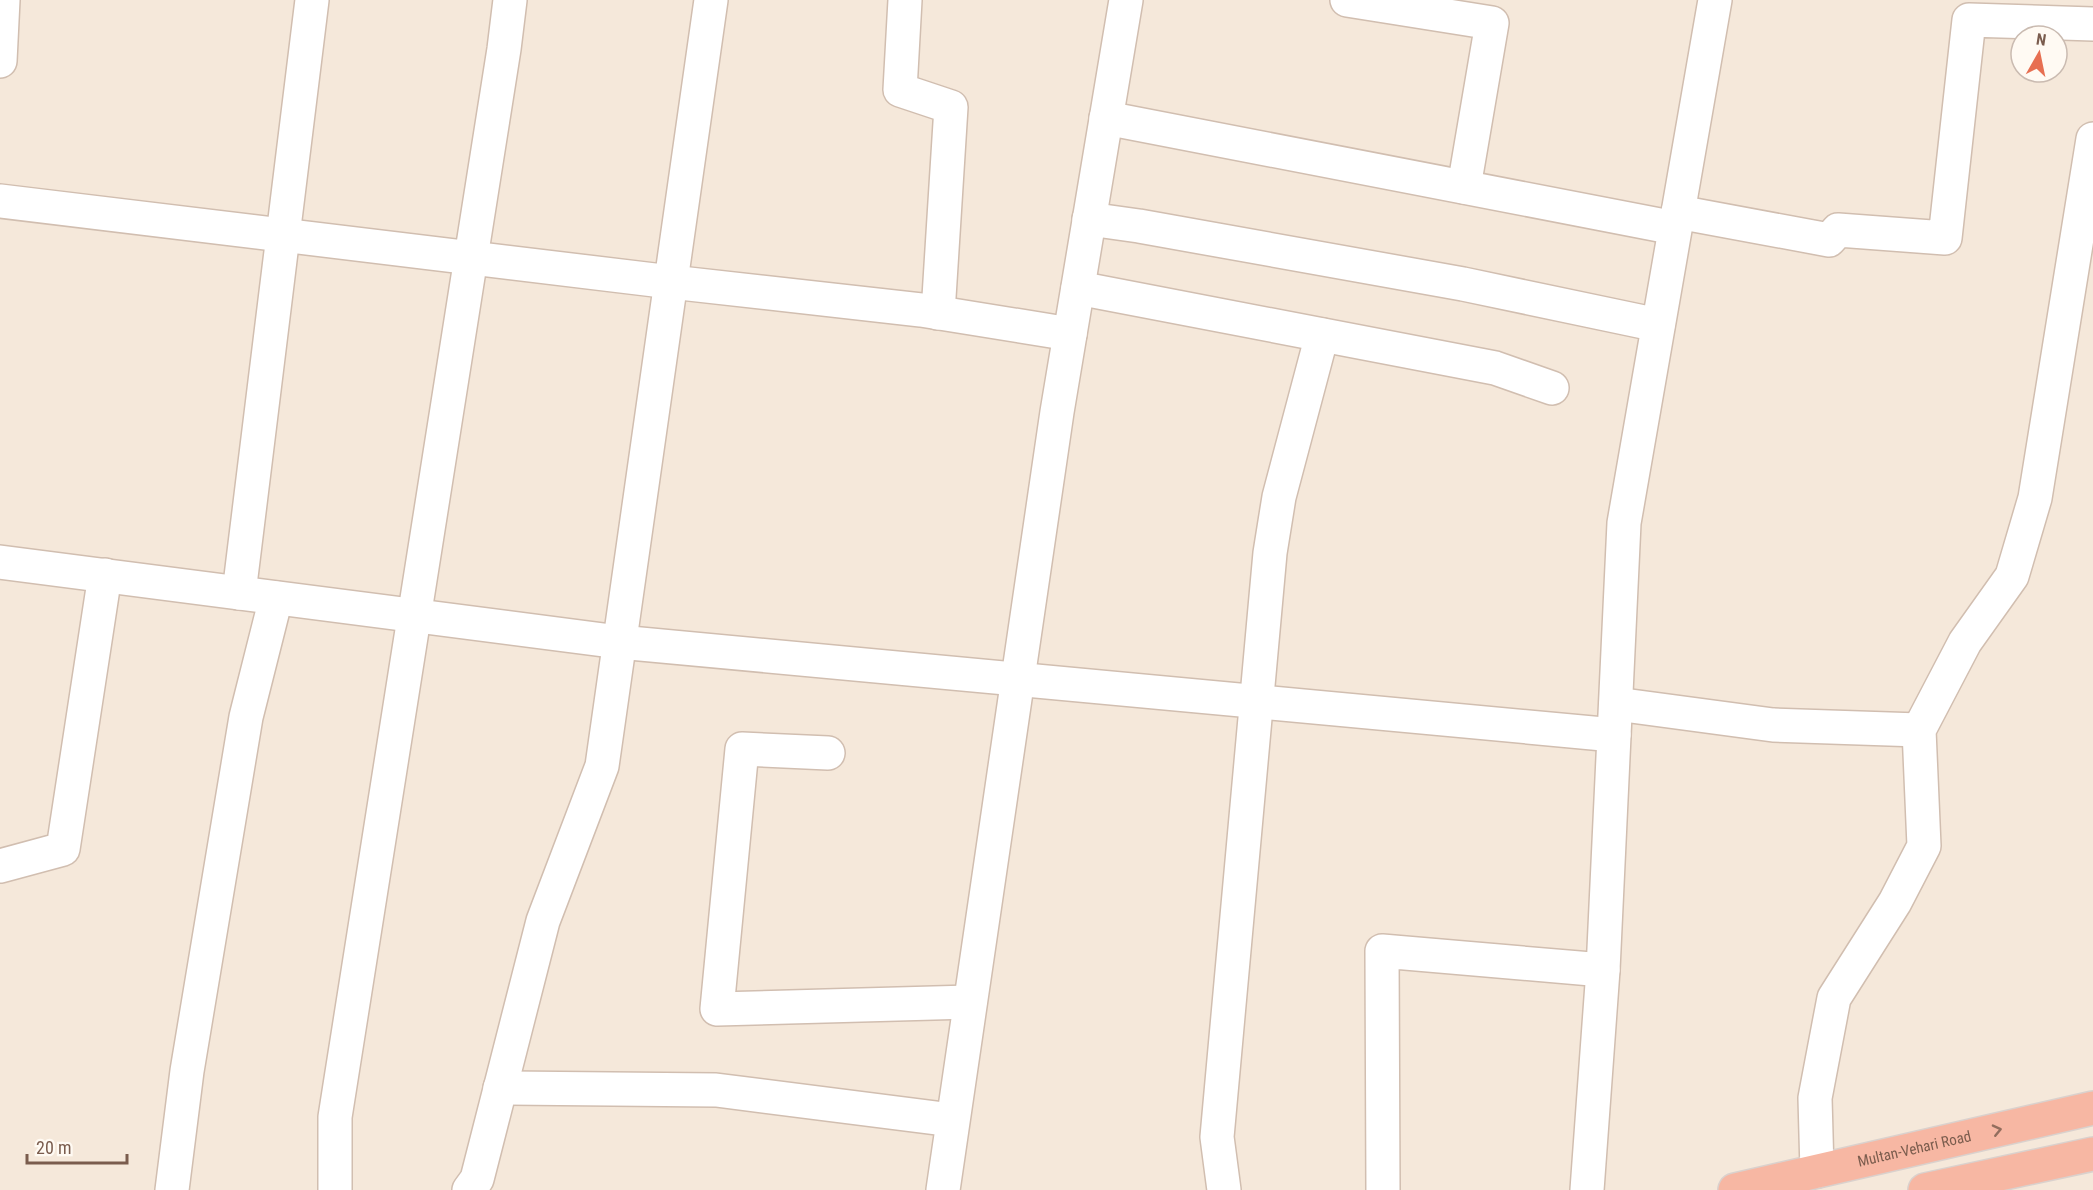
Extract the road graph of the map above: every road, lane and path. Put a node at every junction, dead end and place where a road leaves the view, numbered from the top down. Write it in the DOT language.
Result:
graph roads {
  1 [pos="3,0"];
  2 [pos="312,0"];
  3 [pos="510,0"];
  4 [pos="711,0"];
  5 [pos="905,0"];
  6 [pos="1126,0"];
  7 [pos="1347,0"];
  8 [pos="1715,0"];
  9 [pos="2093,24"];
  10 [pos="0,61"];
  11 [pos="1106,118"];
  12 [pos="2093,139"];
  13 [pos="1464,188"];
  14 [pos="0,201"];
  15 [pos="1089,219"];
  16 [pos="1677,220"];
  17 [pos="283,234"];
  18 [pos="2085,244"];
  19 [pos="471,257"];
  20 [pos="670,282"];
  21 [pos="1078,288"];
  22 [pos="938,313"];
  23 [pos="1658,325"];
  24 [pos="1070,334"];
  25 [pos="1322,335"];
  26 [pos="1552,388"];
  27 [pos="0,562"];
  28 [pos="105,576"];
  29 [pos="239,593"];
  30 [pos="276,598"];
  31 [pos="414,616"];
  32 [pos="619,642"];
  33 [pos="1018,680"];
  34 [pos="1257,702"];
  35 [pos="1615,720"];
  36 [pos="1919,730"];
  37 [pos="828,753"];
  38 [pos="3,864"];
  39 [pos="1603,970"];
  40 [pos="970,1002"];
  41 [pos="501,1088"];
  42 [pos="2093,1108"];
  43 [pos="952,1120"];
  44 [pos="2093,1154"];
  45 [pos="1817,1171"];
  46 [pos="171,1190"];
  47 [pos="335,1190"];
  48 [pos="469,1190"];
  49 [pos="943,1190"];
  50 [pos="1224,1190"];
  51 [pos="1383,1190"];
  52 [pos="1587,1190"];
  53 [pos="1735,1190"];
  54 [pos="1925,1190"];
  1 -- 10 [label="street"];
  2 -- 17 [label="street"];
  3 -- 19 [label="street"];
  4 -- 20 [label="street"];
  5 -- 22 [label="street"];
  6 -- 11 [label="street"];
  7 -- 13 [label="street"];
  8 -- 16 [label="street"];
  9 -- 16 [label="street"];
  11 -- 13 [label="street"];
  11 -- 15 [label="street"];
  12 -- 18 [label="street"];
  13 -- 16 [label="street"];
  14 -- 17 [label="street"];
  15 -- 21 [label="street"];
  15 -- 23 [label="street"];
  16 -- 23 [label="street"];
  17 -- 19 [label="street"];
  17 -- 29 [label="street"];
  18 -- 36 [label="street"];
  19 -- 20 [label="street"];
  19 -- 31 [label="street"];
  20 -- 22 [label="street"];
  20 -- 32 [label="street"];
  21 -- 24 [label="street"];
  21 -- 25 [label="street"];
  22 -- 24 [label="street"];
  23 -- 35 [label="street"];
  24 -- 33 [label="street"];
  25 -- 26 [label="street"];
  25 -- 34 [label="street"];
  27 -- 28 [label="street"];
  28 -- 29 [label="street"];
  28 -- 38 [label="street"];
  29 -- 30 [label="street"];
  30 -- 31 [label="street"];
  30 -- 46 [label="street"];
  31 -- 32 [label="street"];
  31 -- 47 [label="street"];
  32 -- 33 [label="street"];
  32 -- 41 [label="street"];
  33 -- 34 [label="street"];
  33 -- 40 [label="street"];
  34 -- 35 [label="street"];
  34 -- 50 [label="street"];
  35 -- 36 [label="street"];
  35 -- 39 [label="street"];
  36 -- 45 [label="street"];
  37 -- 40 [label="street"];
  39 -- 51 [label="street"];
  39 -- 52 [label="street"];
  40 -- 43 [label="street"];
  41 -- 43 [label="street"];
  41 -- 48 [label="street"];
  45 -- 42 [label="highway, Multan-Vehari Road, one-way"];
  43 -- 49 [label="street"];
  44 -- 54 [label="highway"];
  45 -- 53 [label="highway, Multan-Vehari Road"];
}
